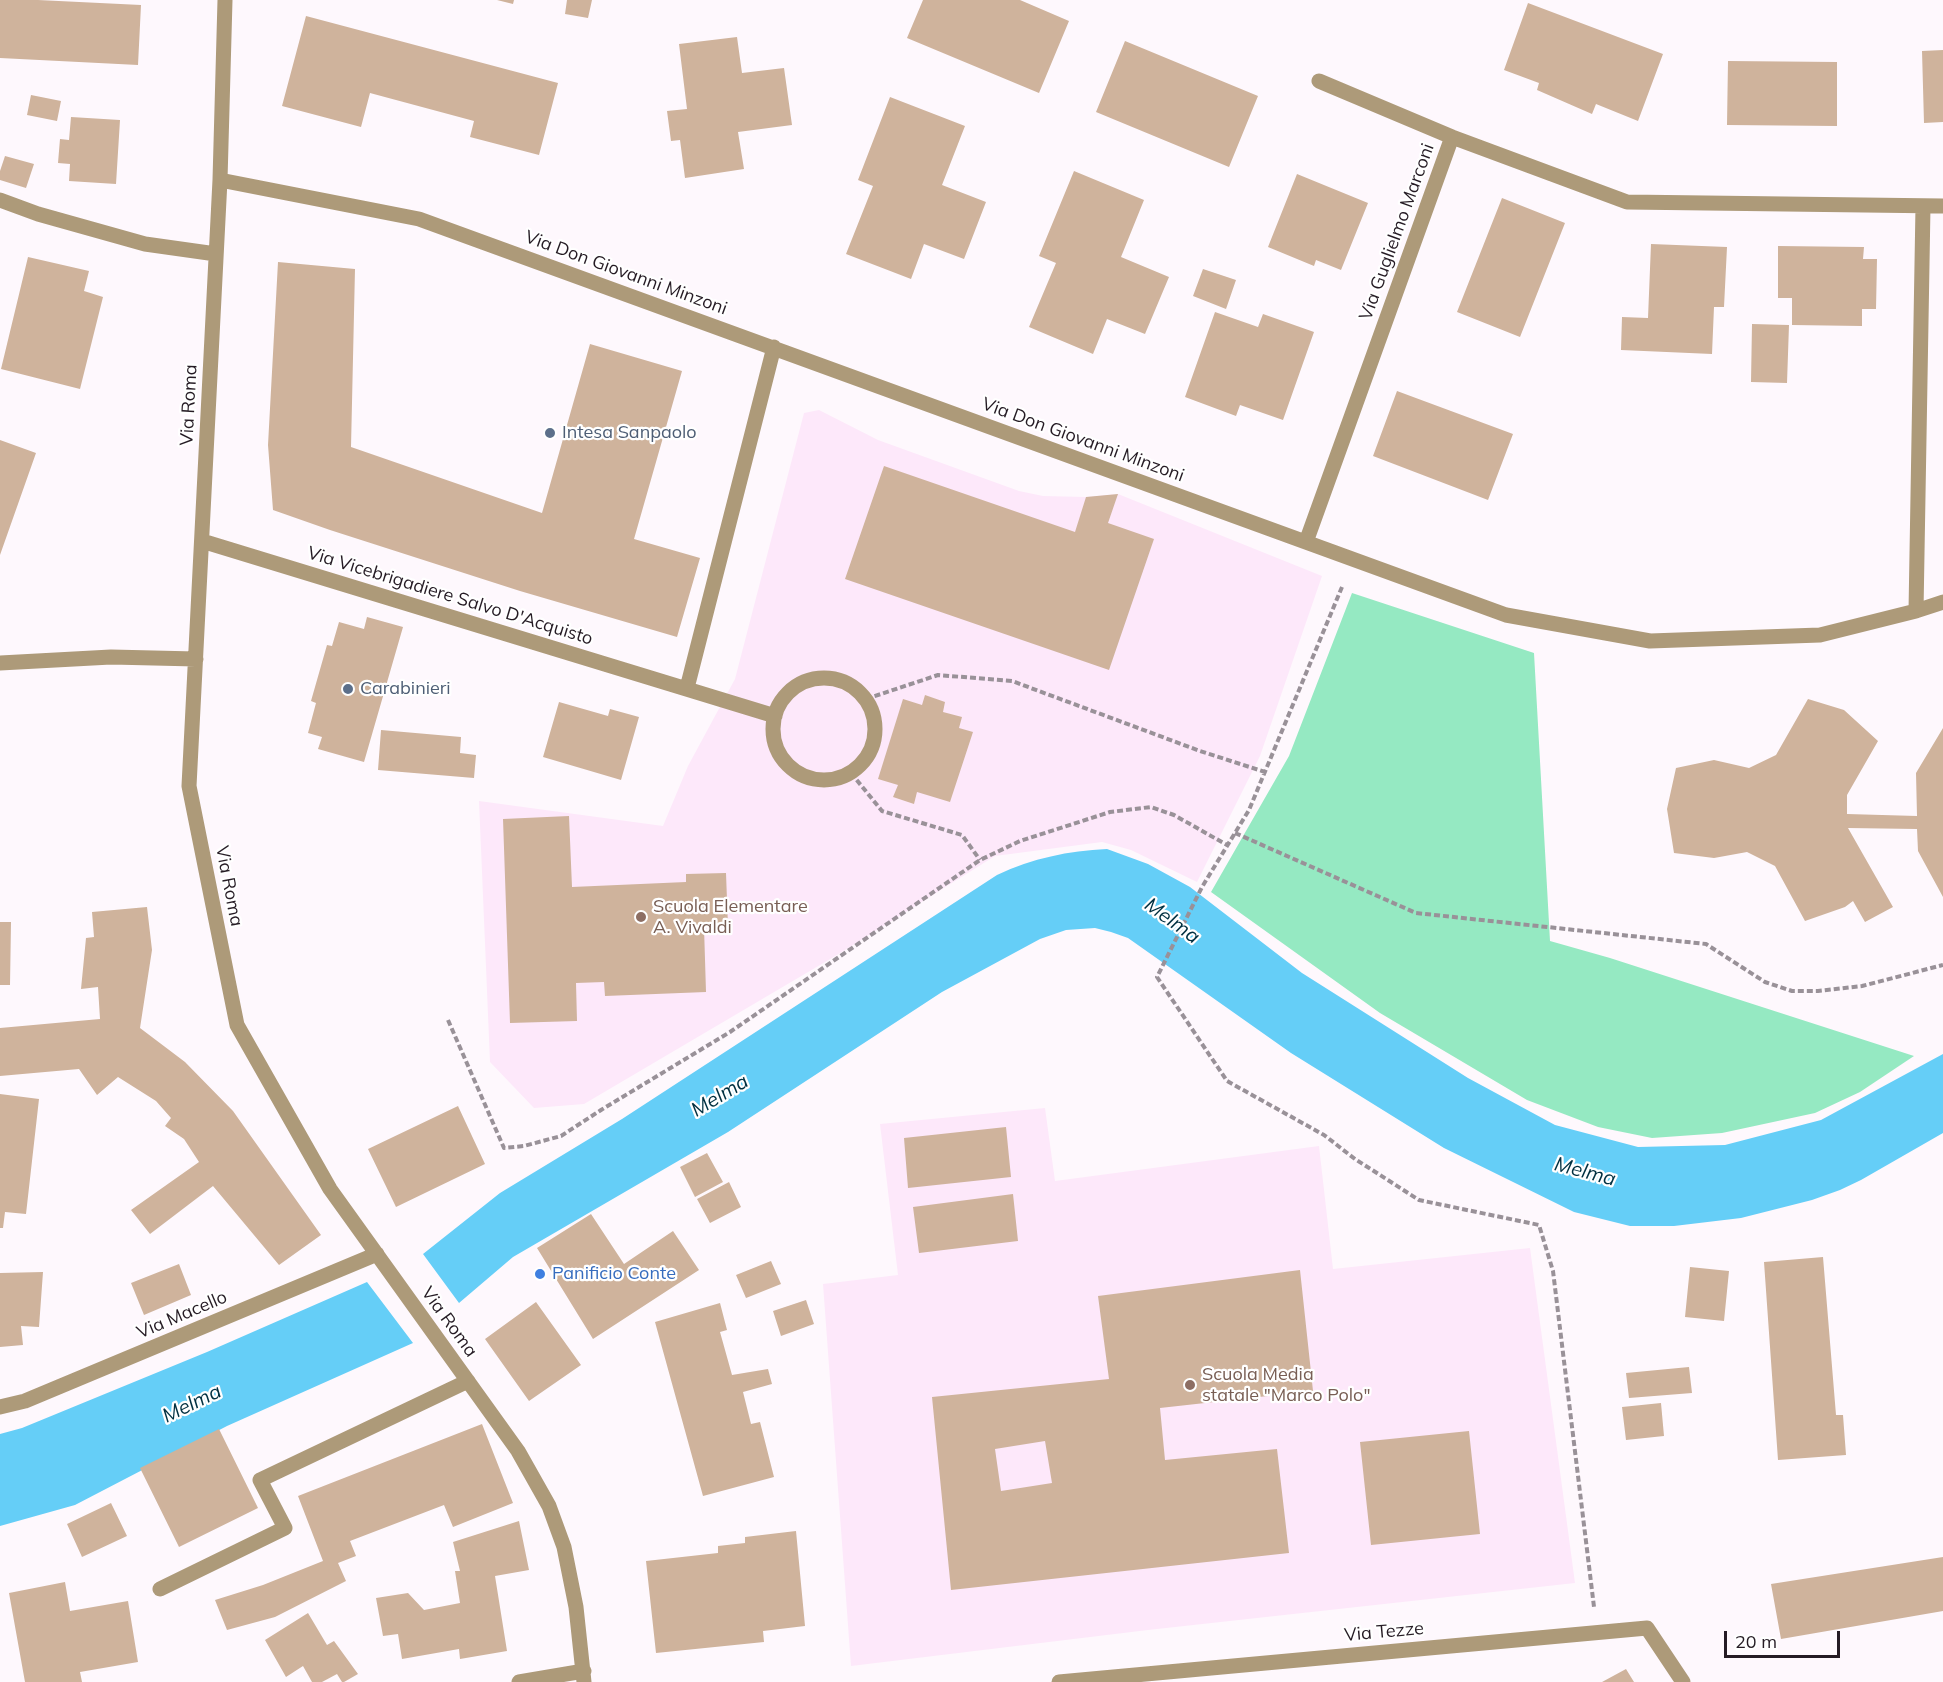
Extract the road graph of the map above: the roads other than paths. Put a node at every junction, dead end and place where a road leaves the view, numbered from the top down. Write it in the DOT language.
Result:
graph roads {
  1 [pos="225,0"];
  2 [pos="1319,81"];
  3 [pos="1452,137"];
  4 [pos="220,180"];
  5 [pos="0,200"];
  6 [pos="1923,206"];
  7 [pos="1943,206"];
  8 [pos="216,254"];
  9 [pos="774,347"];
  10 [pos="202,541"];
  11 [pos="1306,542"];
  12 [pos="1943,602"];
  13 [pos="1916,611"];
  14 [pos="196,659"];
  15 [pos="0,663"];
  16 [pos="687,688"];
  17 [pos="775,716"];
  18 [pos="377,1254"];
  19 [pos="468,1381"];
  20 [pos="0,1407"];
  21 [pos="160,1589"];
  22 [pos="584,1676"];
  23 [pos="519,1682"];
  24 [pos="1059,1682"];
  25 [pos="1683,1682"];
  1 -- 4 [label="street, Via Roma"];
  2 -- 3 [label="street"];
  3 -- 6 [label="street, Via Guglielmo Marconi"];
  3 -- 11 [label="street, Via Guglielmo Marconi"];
  4 -- 8 [label="street, Via Roma"];
  4 -- 9 [label="street, Via Don Giovanni Minzoni"];
  5 -- 8 [label="street"];
  6 -- 7 [label="street, Via Guglielmo Marconi"];
  6 -- 13 [label="street"];
  8 -- 10 [label="street, Via Roma"];
  9 -- 11 [label="street, Via Don Giovanni Minzoni"];
  9 -- 16 [label="street"];
  10 -- 14 [label="street, Via Roma"];
  10 -- 16 [label="street, Via Vicebrigadiere Salvo D'Acquisto"];
  11 -- 13 [label="street, Via Don Giovanni Minzoni"];
  12 -- 13 [label="street, Via Don Giovanni Minzoni"];
  14 -- 15 [label="street"];
  14 -- 18 [label="street, Via Roma"];
  16 -- 17 [label="street, Via Vicebrigadiere Salvo D'Acquisto"];
  17 -- 17 [label="street"];
  18 -- 19 [label="street, Via Roma"];
  18 -- 20 [label="street, Via Macello"];
  19 -- 21 [label="street"];
  19 -- 22 [label="street, Via Roma"];
  22 -- 23 [label="street"];
  24 -- 25 [label="street, Via Tezze"];
}
